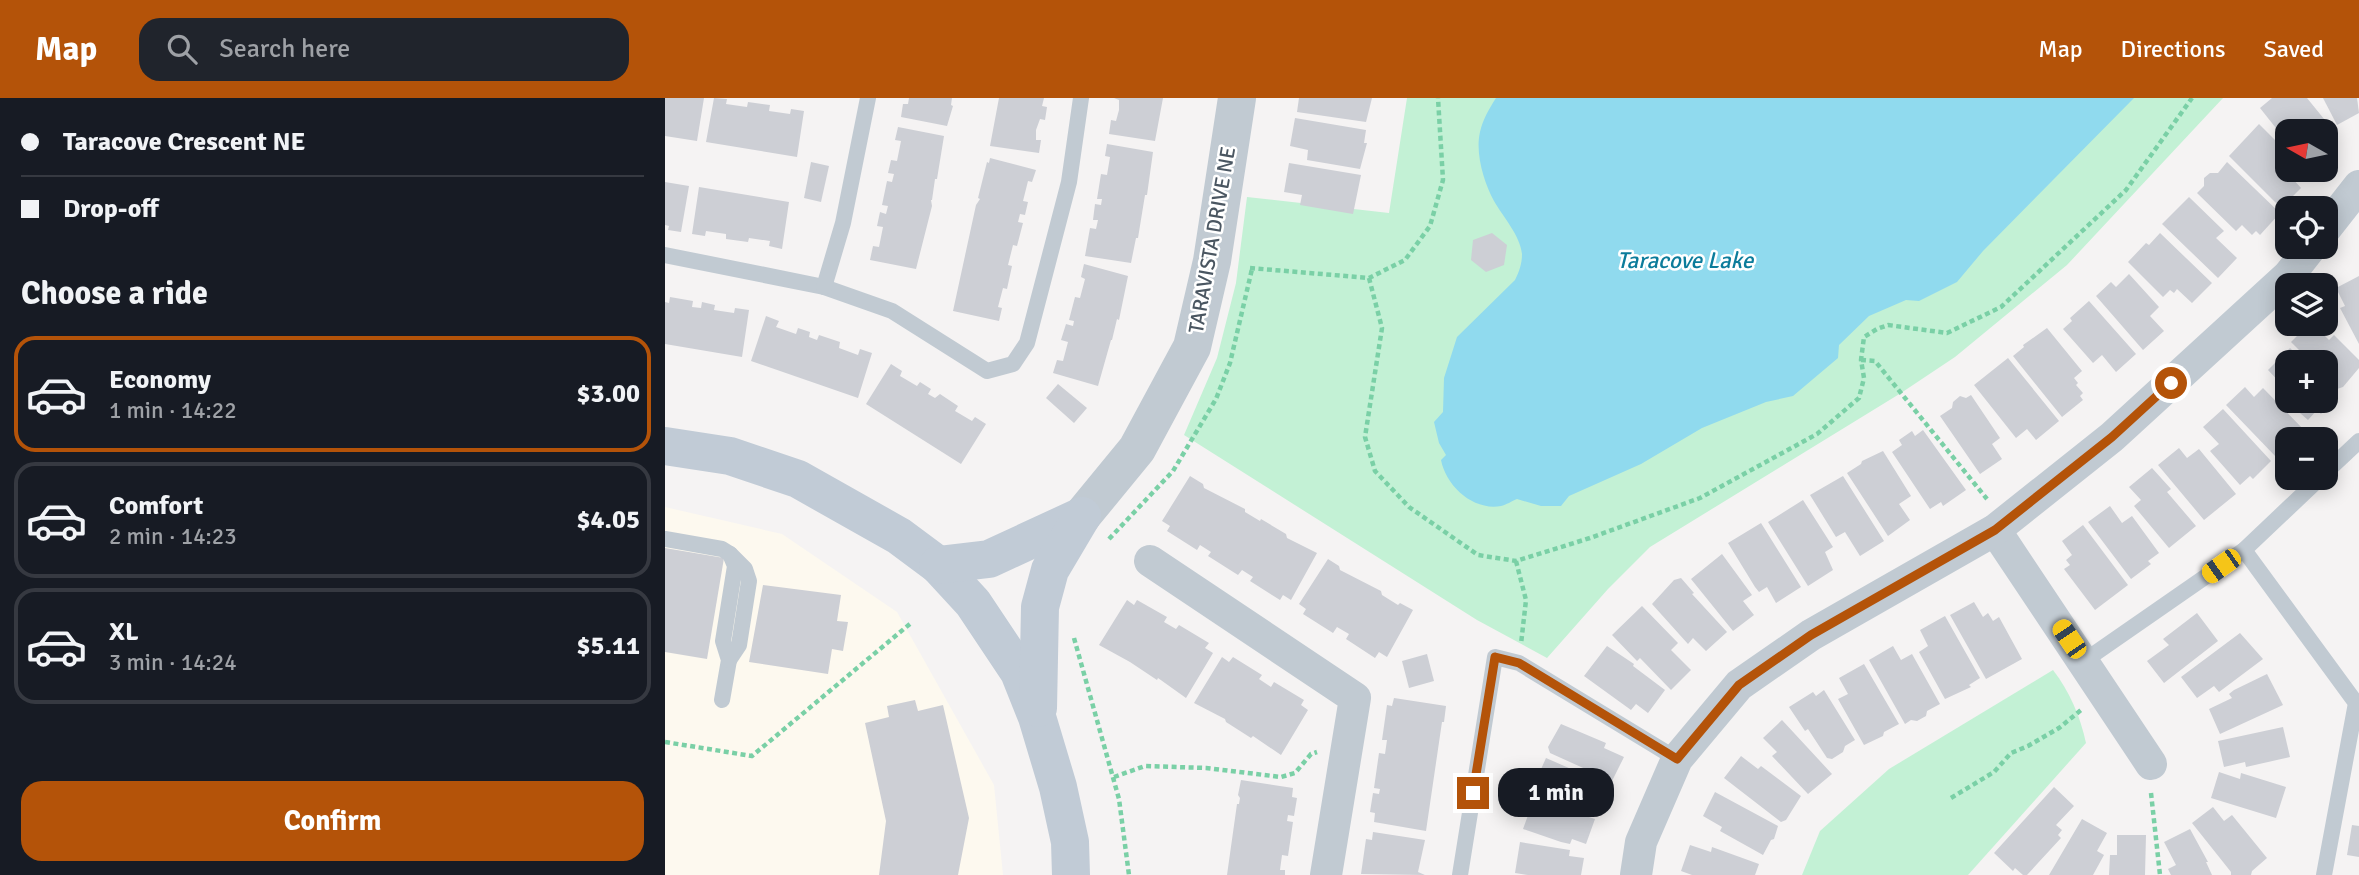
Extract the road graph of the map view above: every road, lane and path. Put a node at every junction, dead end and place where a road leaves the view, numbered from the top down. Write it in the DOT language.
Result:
graph roads {
  1 [pos="868,98"];
  2 [pos="1081,98"];
  3 [pos="1237,98"];
  4 [pos="1438,98"];
  5 [pos="2192,98"];
  6 [pos="2359,186"];
  7 [pos="2338,213"];
  8 [pos="665,255"];
  9 [pos="2302,259"];
  10 [pos="1212,261"];
  11 [pos="1369,278"];
  12 [pos="824,286"];
  13 [pos="1861,360"];
  14 [pos="2359,441"];
  15 [pos="665,446"];
  16 [pos="2338,461"];
  17 [pos="2307,490"];
  18 [pos="1082,516"];
  19 [pos="1995,530"];
  20 [pos="665,539"];
  21 [pos="2244,550"];
  22 [pos="1150,561"];
  23 [pos="1516,561"];
  24 [pos="938,565"];
  25 [pos="911,623"];
  26 [pos="2084,661"];
  27 [pos="1519,663"];
  28 [pos="722,700"];
  29 [pos="2082,709"];
  30 [pos="1037,717"];
  31 [pos="665,742"];
  32 [pos="1347,746"];
  33 [pos="1677,759"];
  34 [pos="2151,764"];
  35 [pos="1114,777"];
  36 [pos="1951,798"];
  37 [pos="1071,875"];
  38 [pos="1326,875"];
  39 [pos="1460,875"];
  40 [pos="1636,875"];
  41 [pos="2160,875"];
  42 [pos="2324,875"];
  1 -- 12 [label="lane"];
  2 -- 12 [label="lane"];
  3 -- 10 [label="street, TARAVISTA DRIVE NE"];
  4 -- 11 [label="path"];
  5 -- 13 [label="path"];
  6 -- 7 [label="street"];
  8 -- 12 [label="lane"];
  9 -- 19 [label="street"];
  10 -- 11 [label="path"];
  10 -- 18 [label="street, TARAVISTA DRIVE NE"];
  11 -- 23 [label="path"];
  13 -- 19 [label="path"];
  13 -- 23 [label="path"];
  14 -- 16 [label="lane"];
  15 -- 24 [label="main road"];
  17 -- 21 [label="lane"];
  18 -- 24 [label="main road"];
  18 -- 30 [label="main road"];
  19 -- 26 [label="street"];
  19 -- 33 [label="street"];
  20 -- 28 [label="lane"];
  21 -- 26 [label="lane"];
  21 -- 42 [label="lane"];
  22 -- 32 [label="street"];
  23 -- 27 [label="path"];
  24 -- 30 [label="main road"];
  25 -- 31 [label="path"];
  26 -- 34 [label="street"];
  27 -- 33 [label="lane"];
  27 -- 39 [label="lane"];
  29 -- 36 [label="path"];
  30 -- 37 [label="main road"];
  32 -- 35 [label="path"];
  32 -- 38 [label="street"];
  33 -- 40 [label="street"];
  34 -- 41 [label="path"];
}
